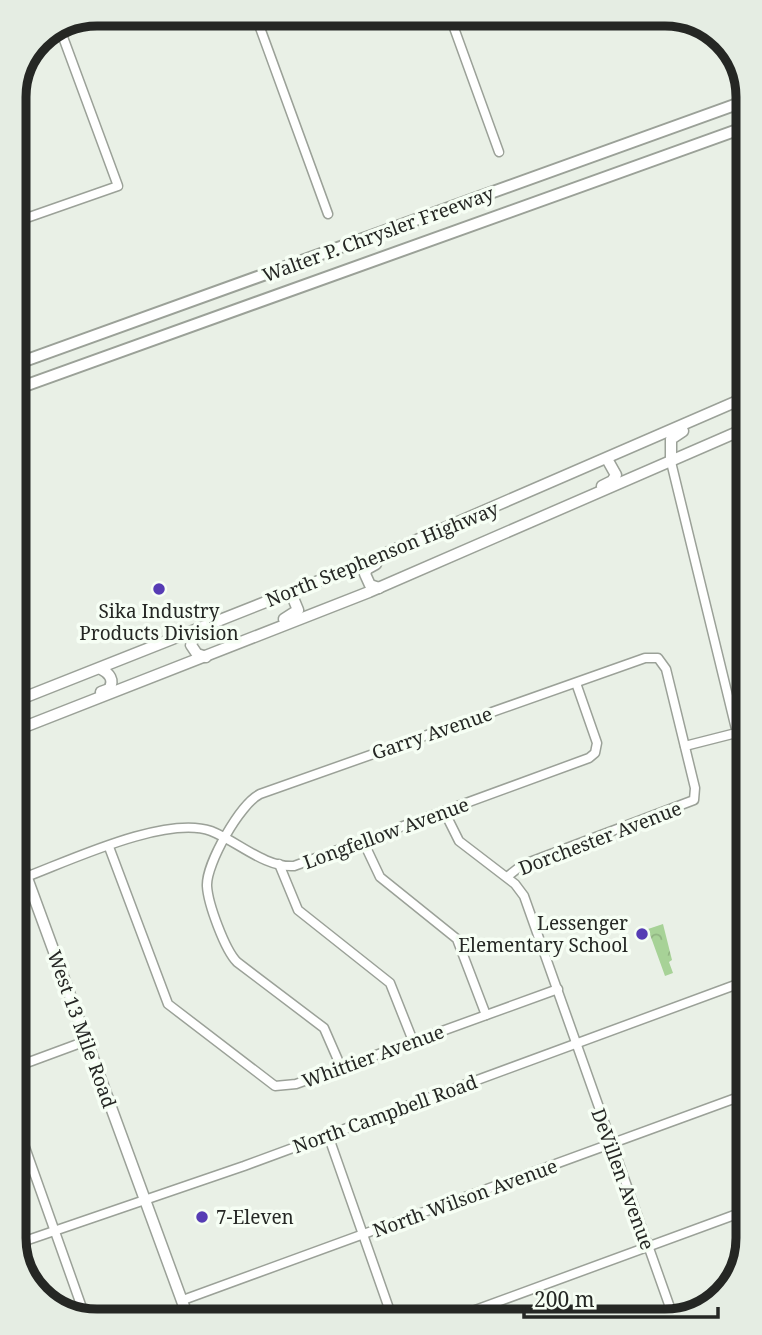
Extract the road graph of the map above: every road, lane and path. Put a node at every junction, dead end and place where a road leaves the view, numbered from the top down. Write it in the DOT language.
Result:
graph roads {
  1 [pos="259,26"];
  2 [pos="453,26"];
  3 [pos="62,36"];
  4 [pos="736,104"];
  5 [pos="736,130"];
  6 [pos="499,152"];
  7 [pos="328,214"];
  8 [pos="26,218"];
  9 [pos="26,360"];
  10 [pos="26,385"];
  11 [pos="736,403"];
  12 [pos="736,405"];
  13 [pos="736,427"];
  14 [pos="736,433"];
  15 [pos="707,446"];
  16 [pos="607,459"];
  17 [pos="671,462"];
  18 [pos="531,523"];
  19 [pos="441,530"];
  20 [pos="379,588"];
  21 [pos="291,593"];
  22 [pos="222,620"];
  23 [pos="269,633"];
  24 [pos="208,657"];
  25 [pos="101,668"];
  26 [pos="82,676"];
  27 [pos="576,683"];
  28 [pos="26,697"];
  29 [pos="26,703"];
  30 [pos="736,713"];
  31 [pos="40,721"];
  32 [pos="26,727"];
  33 [pos="736,733"];
  34 [pos="685,746"];
  35 [pos="444,811"];
  36 [pos="226,838"];
  37 [pos="363,841"];
  38 [pos="109,847"];
  39 [pos="279,864"];
  40 [pos="26,877"];
  41 [pos="507,877"];
  42 [pos="736,985"];
  43 [pos="558,989"];
  44 [pos="486,1014"];
  45 [pos="86,1041"];
  46 [pos="413,1041"];
  47 [pos="575,1044"];
  48 [pos="26,1063"];
  49 [pos="341,1067"];
  50 [pos="736,1098"];
  51 [pos="328,1135"];
  52 [pos="610,1144"];
  53 [pos="26,1147"];
  54 [pos="146,1199"];
  55 [pos="736,1214"];
  56 [pos="55,1230"];
  57 [pos="363,1235"];
  58 [pos="26,1240"];
  59 [pos="648,1247"];
  60 [pos="183,1300"];
  61 [pos="82,1307"];
  62 [pos="670,1308"];
  63 [pos="186,1309"];
  64 [pos="390,1309"];
  65 [pos="478,1309"];
  1 -- 7 [label="street"];
  2 -- 6 [label="street"];
  3 -- 8 [label="street"];
  4 -- 9 [label="highway, Walter P. Chrysler Freeway"];
  5 -- 10 [label="highway, Walter P. Chrysler Freeway"];
  11 -- 16 [label="main road, North Stephenson Highway"];
  12 -- 17 [label="main road"];
  13 -- 15 [label="main road"];
  14 -- 15 [label="main road, North Stephenson Highway"];
  15 -- 17 [label="main road, North Stephenson Highway"];
  16 -- 18 [label="main road"];
  16 -- 19 [label="main road, North Stephenson Highway"];
  17 -- 18 [label="main road, North Stephenson Highway"];
  17 -- 30 [label="street"];
  18 -- 20 [label="main road, North Stephenson Highway"];
  19 -- 20 [label="main road"];
  19 -- 21 [label="main road, North Stephenson Highway"];
  20 -- 23 [label="main road, North Stephenson Highway"];
  21 -- 22 [label="main road, North Stephenson Highway"];
  21 -- 23 [label="main road"];
  22 -- 24 [label="main road"];
  22 -- 25 [label="main road, North Stephenson Highway"];
  23 -- 24 [label="main road, North Stephenson Highway"];
  24 -- 31 [label="main road, North Stephenson Highway"];
  25 -- 26 [label="main road, North Stephenson Highway"];
  25 -- 31 [label="main road"];
  26 -- 28 [label="main road, North Stephenson Highway"];
  26 -- 29 [label="main road"];
  27 -- 34 [label="street, Garry Avenue"];
  27 -- 35 [label="street, Longfellow Avenue"];
  27 -- 36 [label="street, Garry Avenue"];
  31 -- 32 [label="main road, North Stephenson Highway"];
  33 -- 34 [label="street"];
  34 -- 41 [label="street, Dorchester Avenue"];
  35 -- 37 [label="street, Longfellow Avenue"];
  35 -- 41 [label="street, DeVillen Avenue"];
  36 -- 38 [label="street, Longfellow Avenue"];
  36 -- 39 [label="street, Longfellow Avenue"];
  36 -- 49 [label="street, Garry Avenue"];
  37 -- 39 [label="street, Longfellow Avenue"];
  37 -- 44 [label="street"];
  38 -- 40 [label="street, Longfellow Avenue"];
  38 -- 49 [label="street, Whittier Avenue"];
  39 -- 46 [label="street"];
  40 -- 45 [label="main road, West 13 Mile Road"];
  41 -- 43 [label="street, DeVillen Avenue"];
  42 -- 47 [label="street, North Campbell Road"];
  43 -- 44 [label="street, Whittier Avenue"];
  43 -- 47 [label="street, DeVillen Avenue"];
  44 -- 46 [label="street, Whittier Avenue"];
  45 -- 48 [label="street"];
  45 -- 54 [label="main road, West 13 Mile Road"];
  46 -- 49 [label="street, Whittier Avenue"];
  47 -- 51 [label="street, North Campbell Road"];
  47 -- 52 [label="street, DeVillen Avenue"];
  50 -- 52 [label="street, North Wilson Avenue"];
  51 -- 54 [label="street, North Campbell Road"];
  51 -- 57 [label="street"];
  52 -- 57 [label="street, North Wilson Avenue"];
  52 -- 59 [label="street, DeVillen Avenue"];
  53 -- 56 [label="street"];
  54 -- 56 [label="street, North Campbell Road"];
  54 -- 60 [label="main road, West 13 Mile Road"];
  55 -- 59 [label="street"];
  56 -- 58 [label="street, North Campbell Road"];
  56 -- 61 [label="street"];
  57 -- 60 [label="street, North Wilson Avenue"];
  57 -- 64 [label="street"];
  59 -- 62 [label="street, DeVillen Avenue"];
  59 -- 65 [label="street"];
  60 -- 63 [label="main road, West 13 Mile Road"];
}
